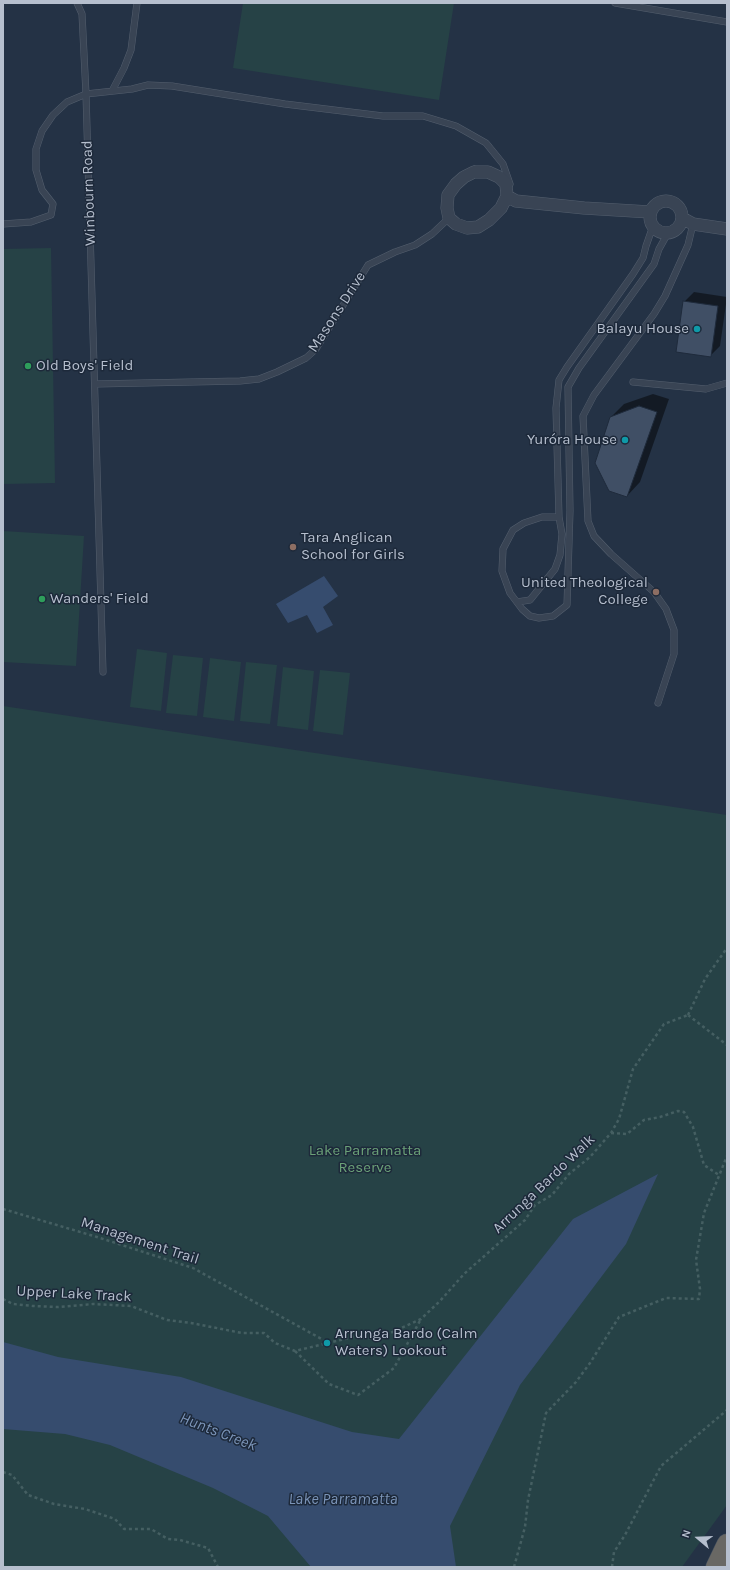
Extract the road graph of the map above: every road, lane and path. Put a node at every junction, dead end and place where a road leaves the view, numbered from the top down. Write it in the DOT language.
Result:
graph roads {
  1 [pos="78,3"];
  2 [pos="137,3"];
  3 [pos="616,3"];
  4 [pos="727,22"];
  5 [pos="112,91"];
  6 [pos="86,94"];
  7 [pos="511,198"];
  8 [pos="650,212"];
  9 [pos="449,218"];
  10 [pos="682,218"];
  11 [pos="3,224"];
  12 [pos="693,224"];
  13 [pos="653,226"];
  14 [pos="727,229"];
  15 [pos="668,233"];
  16 [pos="633,382"];
  17 [pos="727,383"];
  18 [pos="95,384"];
  19 [pos="559,517"];
  20 [pos="517,602"];
  21 [pos="103,672"];
  22 [pos="658,703"];
  23 [pos="727,948"];
  24 [pos="688,1015"];
  25 [pos="727,1045"];
  26 [pos="611,1132"];
  27 [pos="727,1156"];
  28 [pos="719,1174"];
  29 [pos="3,1209"];
  30 [pos="3,1299"];
  31 [pos="421,1319"];
  32 [pos="327,1343"];
  33 [pos="295,1351"];
  34 [pos="727,1410"];
  35 [pos="3,1472"];
  36 [pos="727,1544"];
  37 [pos="218,1567"];
  38 [pos="514,1567"];
  39 [pos="612,1567"];
  40 [pos="716,1567"];
  1 -- 6 [label="lane, Winbourn Road"];
  2 -- 5 [label="lane"];
  3 -- 4 [label="lane"];
  5 -- 6 [label="lane"];
  5 -- 7 [label="lane"];
  6 -- 11 [label="lane"];
  6 -- 18 [label="lane, Winbourn Road"];
  7 -- 8 [label="street"];
  7 -- 9 [label="street"];
  7 -- 9 [label="street"];
  8 -- 10 [label="street"];
  8 -- 13 [label="street"];
  9 -- 18 [label="lane, Masons Drive"];
  10 -- 12 [label="street"];
  10 -- 15 [label="street"];
  12 -- 14 [label="street"];
  12 -- 22 [label="lane"];
  13 -- 15 [label="street"];
  13 -- 19 [label="lane"];
  15 -- 20 [label="lane"];
  16 -- 17 [label="lane"];
  18 -- 21 [label="lane, Winbourn Road"];
  19 -- 20 [label="lane"];
  19 -- 20 [label="lane"];
  23 -- 24 [label="path"];
  24 -- 25 [label="path"];
  24 -- 26 [label="path, Arrunga Bardo Walk"];
  26 -- 28 [label="path"];
  26 -- 31 [label="path, Arrunga Bardo Walk"];
  27 -- 28 [label="path"];
  28 -- 38 [label="path"];
  29 -- 32 [label="path, Management Trail"];
  30 -- 33 [label="path, Upper Lake Track"];
  31 -- 32 [label="path, Arrunga Bardo Walk"];
  31 -- 33 [label="path, Upper Lake Track"];
  32 -- 33 [label="path"];
  34 -- 39 [label="path"];
  35 -- 37 [label="path"];
  36 -- 40 [label="highway"];
}
